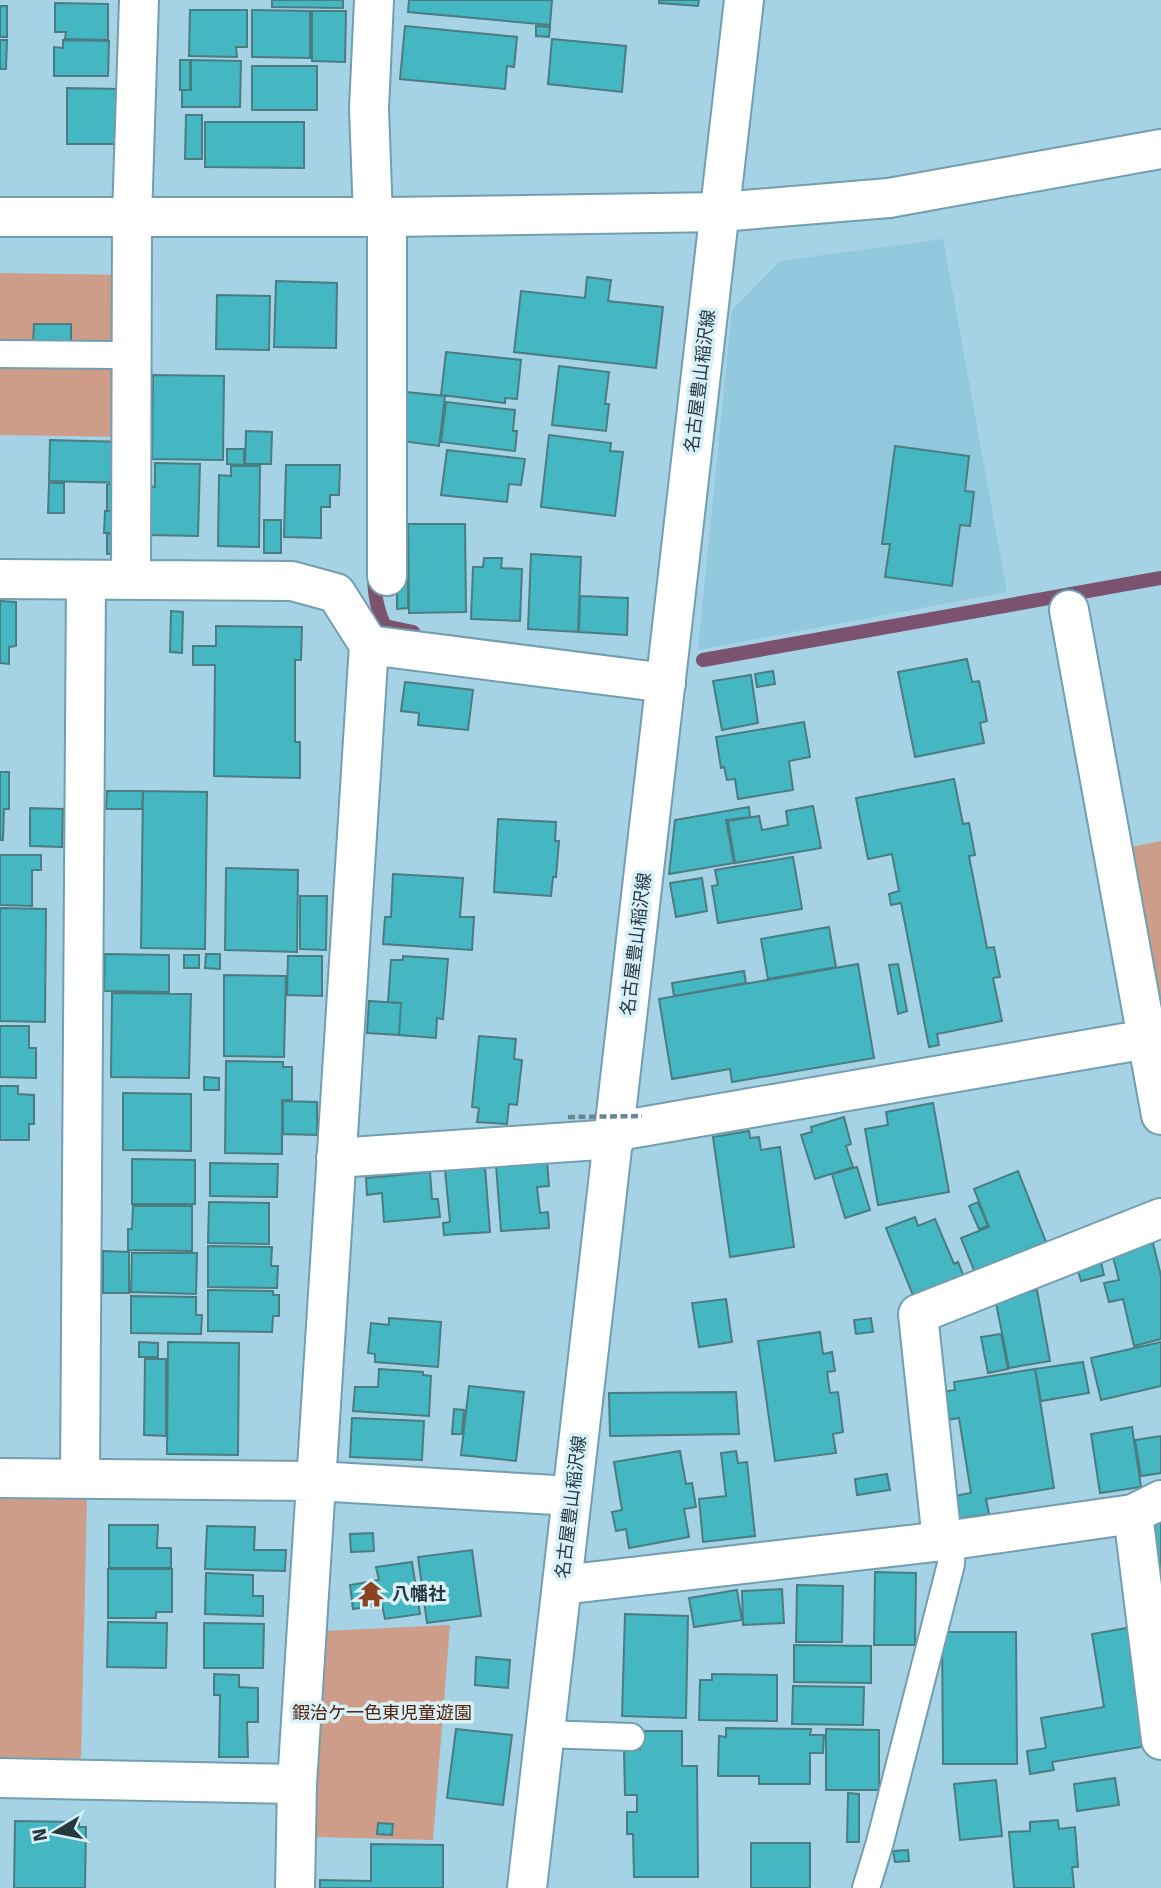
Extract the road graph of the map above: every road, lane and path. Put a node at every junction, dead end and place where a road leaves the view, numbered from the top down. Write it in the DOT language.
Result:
graph roads {
  1 [pos="139,0"];
  2 [pos="374,0"];
  3 [pos="744,0"];
  4 [pos="1161,149"];
  5 [pos="720,212"];
  6 [pos="0,217"];
  7 [pos="132,217"];
  8 [pos="380,217"];
  9 [pos="0,354"];
  10 [pos="115,355"];
  11 [pos="387,576"];
  12 [pos="0,579"];
  13 [pos="86,580"];
  14 [pos="131,580"];
  15 [pos="1069,610"];
  16 [pos="369,645"];
  17 [pos="666,683"];
  18 [pos="1154,1038"];
  19 [pos="1161,1115"];
  20 [pos="568,1117"];
  21 [pos="628,1127"];
  22 [pos="336,1158"];
  23 [pos="1161,1218"];
  24 [pos="0,1478"];
  25 [pos="80,1478"];
  26 [pos="316,1481"];
  27 [pos="572,1496"];
  28 [pos="1147,1507"];
  29 [pos="947,1541"];
  30 [pos="562,1585"];
  31 [pos="544,1734"];
  32 [pos="631,1737"];
  33 [pos="1161,1740"];
  34 [pos="0,1778"];
  35 [pos="297,1784"];
  36 [pos="295,1888"];
  37 [pos="527,1888"];
  38 [pos="866,1888"];
  1 -- 7 [label="street"];
  2 -- 8 [label="street"];
  3 -- 5 [label="street, 名古屋豊山稲沢線"];
  4 -- 5 [label="street"];
  5 -- 8 [label="street"];
  5 -- 17 [label="street, 名古屋豊山稲沢線"];
  6 -- 7 [label="street"];
  7 -- 8 [label="street"];
  7 -- 14 [label="street"];
  8 -- 11 [label="street"];
  9 -- 10 [label="lane"];
  12 -- 13 [label="street"];
  13 -- 14 [label="street"];
  13 -- 25 [label="street"];
  14 -- 16 [label="street"];
  15 -- 18 [label="street"];
  16 -- 17 [label="street"];
  16 -- 22 [label="street"];
  17 -- 21 [label="street, 名古屋豊山稲沢線"];
  18 -- 19 [label="street"];
  18 -- 21 [label="street"];
  20 -- 21 [label="path, bridge"];
  21 -- 22 [label="street"];
  21 -- 27 [label="street, 名古屋豊山稲沢線"];
  22 -- 26 [label="street"];
  23 -- 29 [label="street"];
  24 -- 25 [label="street"];
  25 -- 26 [label="street"];
  26 -- 27 [label="street"];
  26 -- 35 [label="street"];
  27 -- 30 [label="street, 名古屋豊山稲沢線"];
  28 -- 29 [label="street"];
  28 -- 33 [label="street"];
  29 -- 30 [label="street"];
  29 -- 38 [label="lane"];
  30 -- 31 [label="street, 名古屋豊山稲沢線"];
  31 -- 32 [label="lane"];
  31 -- 37 [label="street, 名古屋豊山稲沢線"];
  34 -- 35 [label="street"];
  35 -- 36 [label="street"];
}
